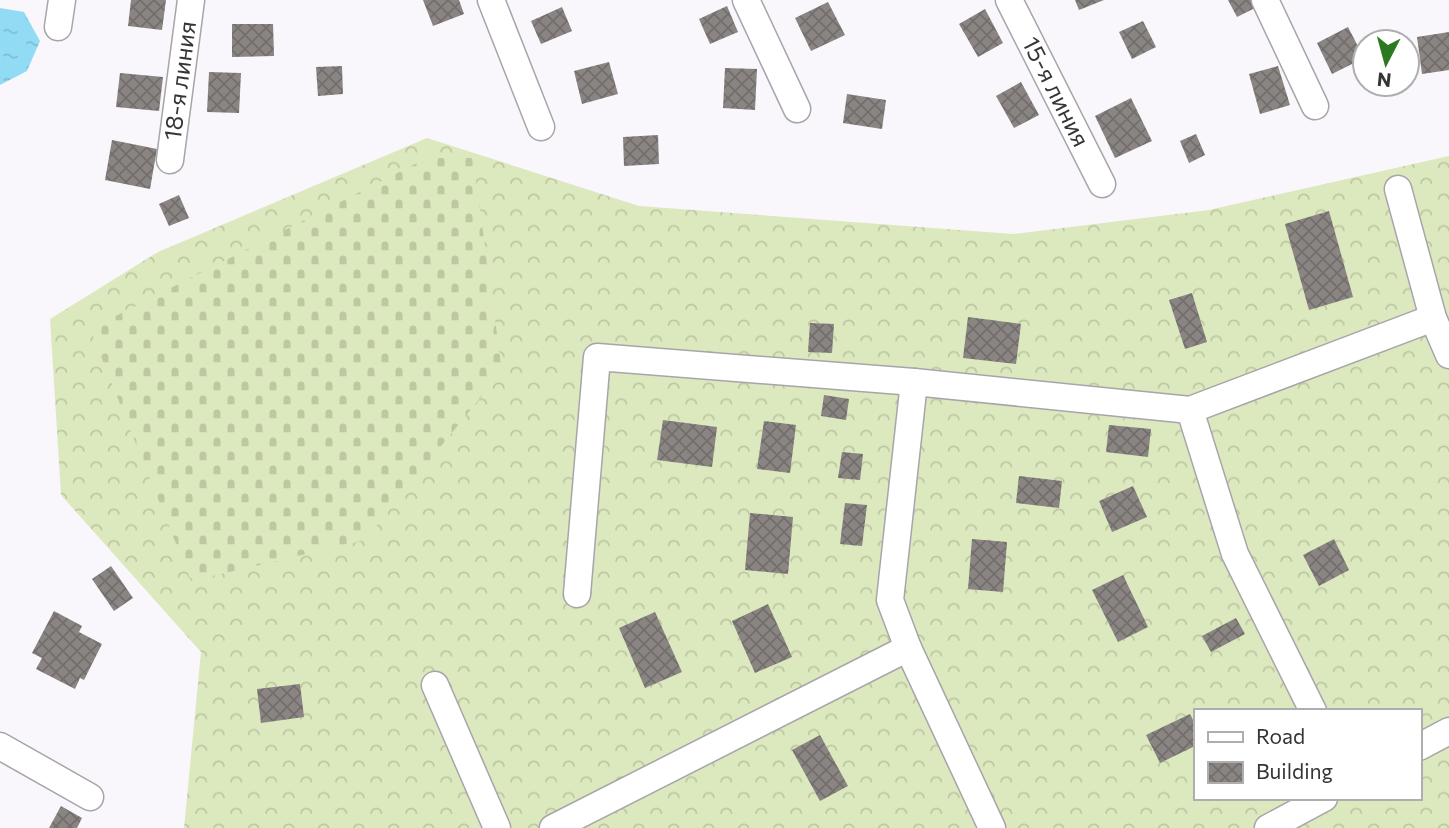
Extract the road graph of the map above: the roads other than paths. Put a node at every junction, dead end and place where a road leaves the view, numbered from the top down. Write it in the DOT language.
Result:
graph roads {
  1 [pos="62,0"];
  2 [pos="191,0"];
  3 [pos="491,0"];
  4 [pos="746,0"];
  5 [pos="1009,0"];
  6 [pos="1265,0"];
  7 [pos="58,27"];
  8 [pos="1315,106"];
  9 [pos="797,109"];
  10 [pos="541,127"];
  11 [pos="170,160"];
  12 [pos="1102,184"];
  13 [pos="1398,190"];
  14 [pos="1433,318"];
  15 [pos="1449,355"];
  16 [pos="914,382"];
  17 [pos="1190,410"];
  18 [pos="577,594"];
  19 [pos="908,648"];
  20 [pos="435,685"];
  21 [pos="1311,709"];
  22 [pos="1449,731"];
  23 [pos="0,746"];
  24 [pos="1421,746"];
  25 [pos="90,797"];
  26 [pos="1320,800"];
  27 [pos="496,828"];
  28 [pos="553,828"];
  29 [pos="992,828"];
  30 [pos="1268,828"];
  1 -- 7 [label="street"];
  2 -- 11 [label="street, 18-я линия"];
  3 -- 10 [label="street"];
  4 -- 9 [label="street"];
  5 -- 12 [label="street, 15-я линия"];
  6 -- 8 [label="street"];
  13 -- 14 [label="street"];
  14 -- 15 [label="street"];
  14 -- 17 [label="street"];
  16 -- 17 [label="street"];
  16 -- 18 [label="street"];
  16 -- 19 [label="street"];
  17 -- 21 [label="street"];
  19 -- 28 [label="street"];
  19 -- 29 [label="street"];
  20 -- 27 [label="street"];
  22 -- 24 [label="street"];
  23 -- 25 [label="street"];
  26 -- 30 [label="street"];
}
